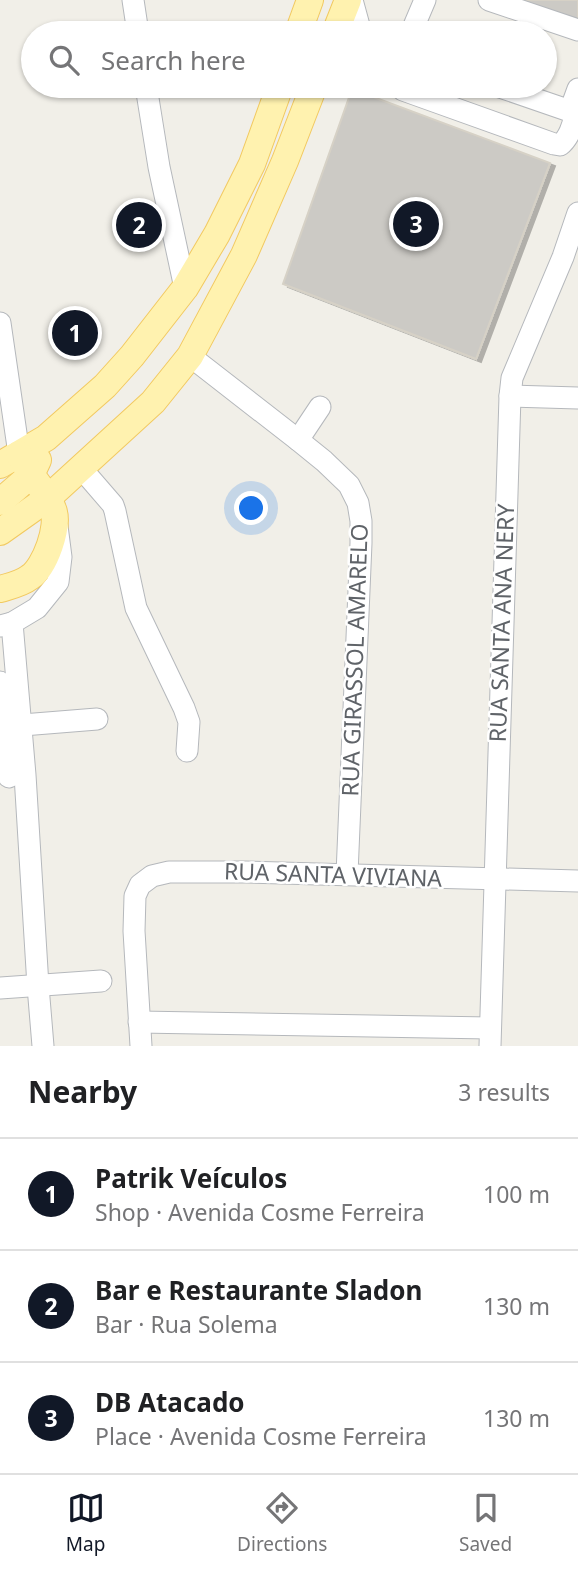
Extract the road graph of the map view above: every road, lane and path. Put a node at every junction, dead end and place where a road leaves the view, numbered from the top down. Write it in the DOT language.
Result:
graph roads {
  1 [pos="133,0"];
  2 [pos="310,0"];
  3 [pos="350,0"];
  4 [pos="425,0"];
  5 [pos="489,0"];
  6 [pos="136,21"];
  7 [pos="302,21"];
  8 [pos="340,21"];
  9 [pos="357,21"];
  10 [pos="416,21"];
  11 [pos="551,21"];
  12 [pos="557,23"];
  13 [pos="578,30"];
  14 [pos="578,89"];
  15 [pos="148,98"];
  16 [pos="275,98"];
  17 [pos="310,98"];
  18 [pos="425,98"];
  19 [pos="532,98"];
  20 [pos="570,111"];
  21 [pos="578,213"];
  22 [pos="570,256"];
  23 [pos="185,288"];
  24 [pos="0,323"];
  25 [pos="190,356"];
  26 [pos="510,396"];
  27 [pos="578,398"];
  28 [pos="320,407"];
  29 [pos="298,440"];
  30 [pos="17,465"];
  31 [pos="81,468"];
  32 [pos="0,502"];
  33 [pos="52,508"];
  34 [pos="0,532"];
  35 [pos="0,589"];
  36 [pos="6,625"];
  37 [pos="0,682"];
  38 [pos="97,719"];
  39 [pos="13,726"];
  40 [pos="187,751"];
  41 [pos="12,776"];
  42 [pos="347,874"];
  43 [pos="494,879"];
  44 [pos="578,881"];
  45 [pos="101,981"];
  46 [pos="38,986"];
  47 [pos="0,988"];
  48 [pos="139,1022"];
  49 [pos="490,1037"];
  50 [pos="43,1046"];
  51 [pos="141,1046"];
  1 -- 6 [label="street"];
  2 -- 7 [label="main road"];
  3 -- 8 [label="main road"];
  3 -- 9 [label="street"];
  4 -- 10 [label="street"];
  5 -- 11 [label="street"];
  12 -- 13 [label="street"];
  14 -- 20 [label="street"];
  15 -- 23 [label="street"];
  16 -- 23 [label="main road"];
  17 -- 25 [label="main road"];
  18 -- 20 [label="street"];
  19 -- 20 [label="street"];
  21 -- 22 [label="street, RUA SANTA ANA NERY"];
  22 -- 26 [label="street, RUA SANTA ANA NERY"];
  23 -- 30 [label="main road"];
  24 -- 30 [label="street"];
  25 -- 29 [label="street, RUA GIRASSOL AMARELO"];
  25 -- 31 [label="main road"];
  26 -- 27 [label="street"];
  26 -- 43 [label="street, RUA SANTA ANA NERY"];
  28 -- 29 [label="street"];
  29 -- 42 [label="street, RUA GIRASSOL AMARELO"];
  30 -- 32 [label="main road"];
  30 -- 33 [label="main road"];
  31 -- 33 [label="main road"];
  31 -- 40 [label="street"];
  33 -- 34 [label="main road"];
  33 -- 35 [label="main road"];
  33 -- 36 [label="street"];
  36 -- 39 [label="street"];
  37 -- 39 [label="street"];
  38 -- 39 [label="street"];
  39 -- 41 [label="street"];
  41 -- 46 [label="street"];
  42 -- 43 [label="street, RUA SANTA VIVIANA"];
  42 -- 48 [label="street, RUA SANTA VIVIANA"];
  43 -- 44 [label="street, RUA SANTA VIVIANA"];
  43 -- 49 [label="street, RUA SANTA ANA NERY"];
  45 -- 46 [label="street"];
  46 -- 47 [label="street"];
  46 -- 50 [label="street"];
  48 -- 49 [label="street"];
  48 -- 51 [label="street, RUA SANTA VIVIANA"];
}
